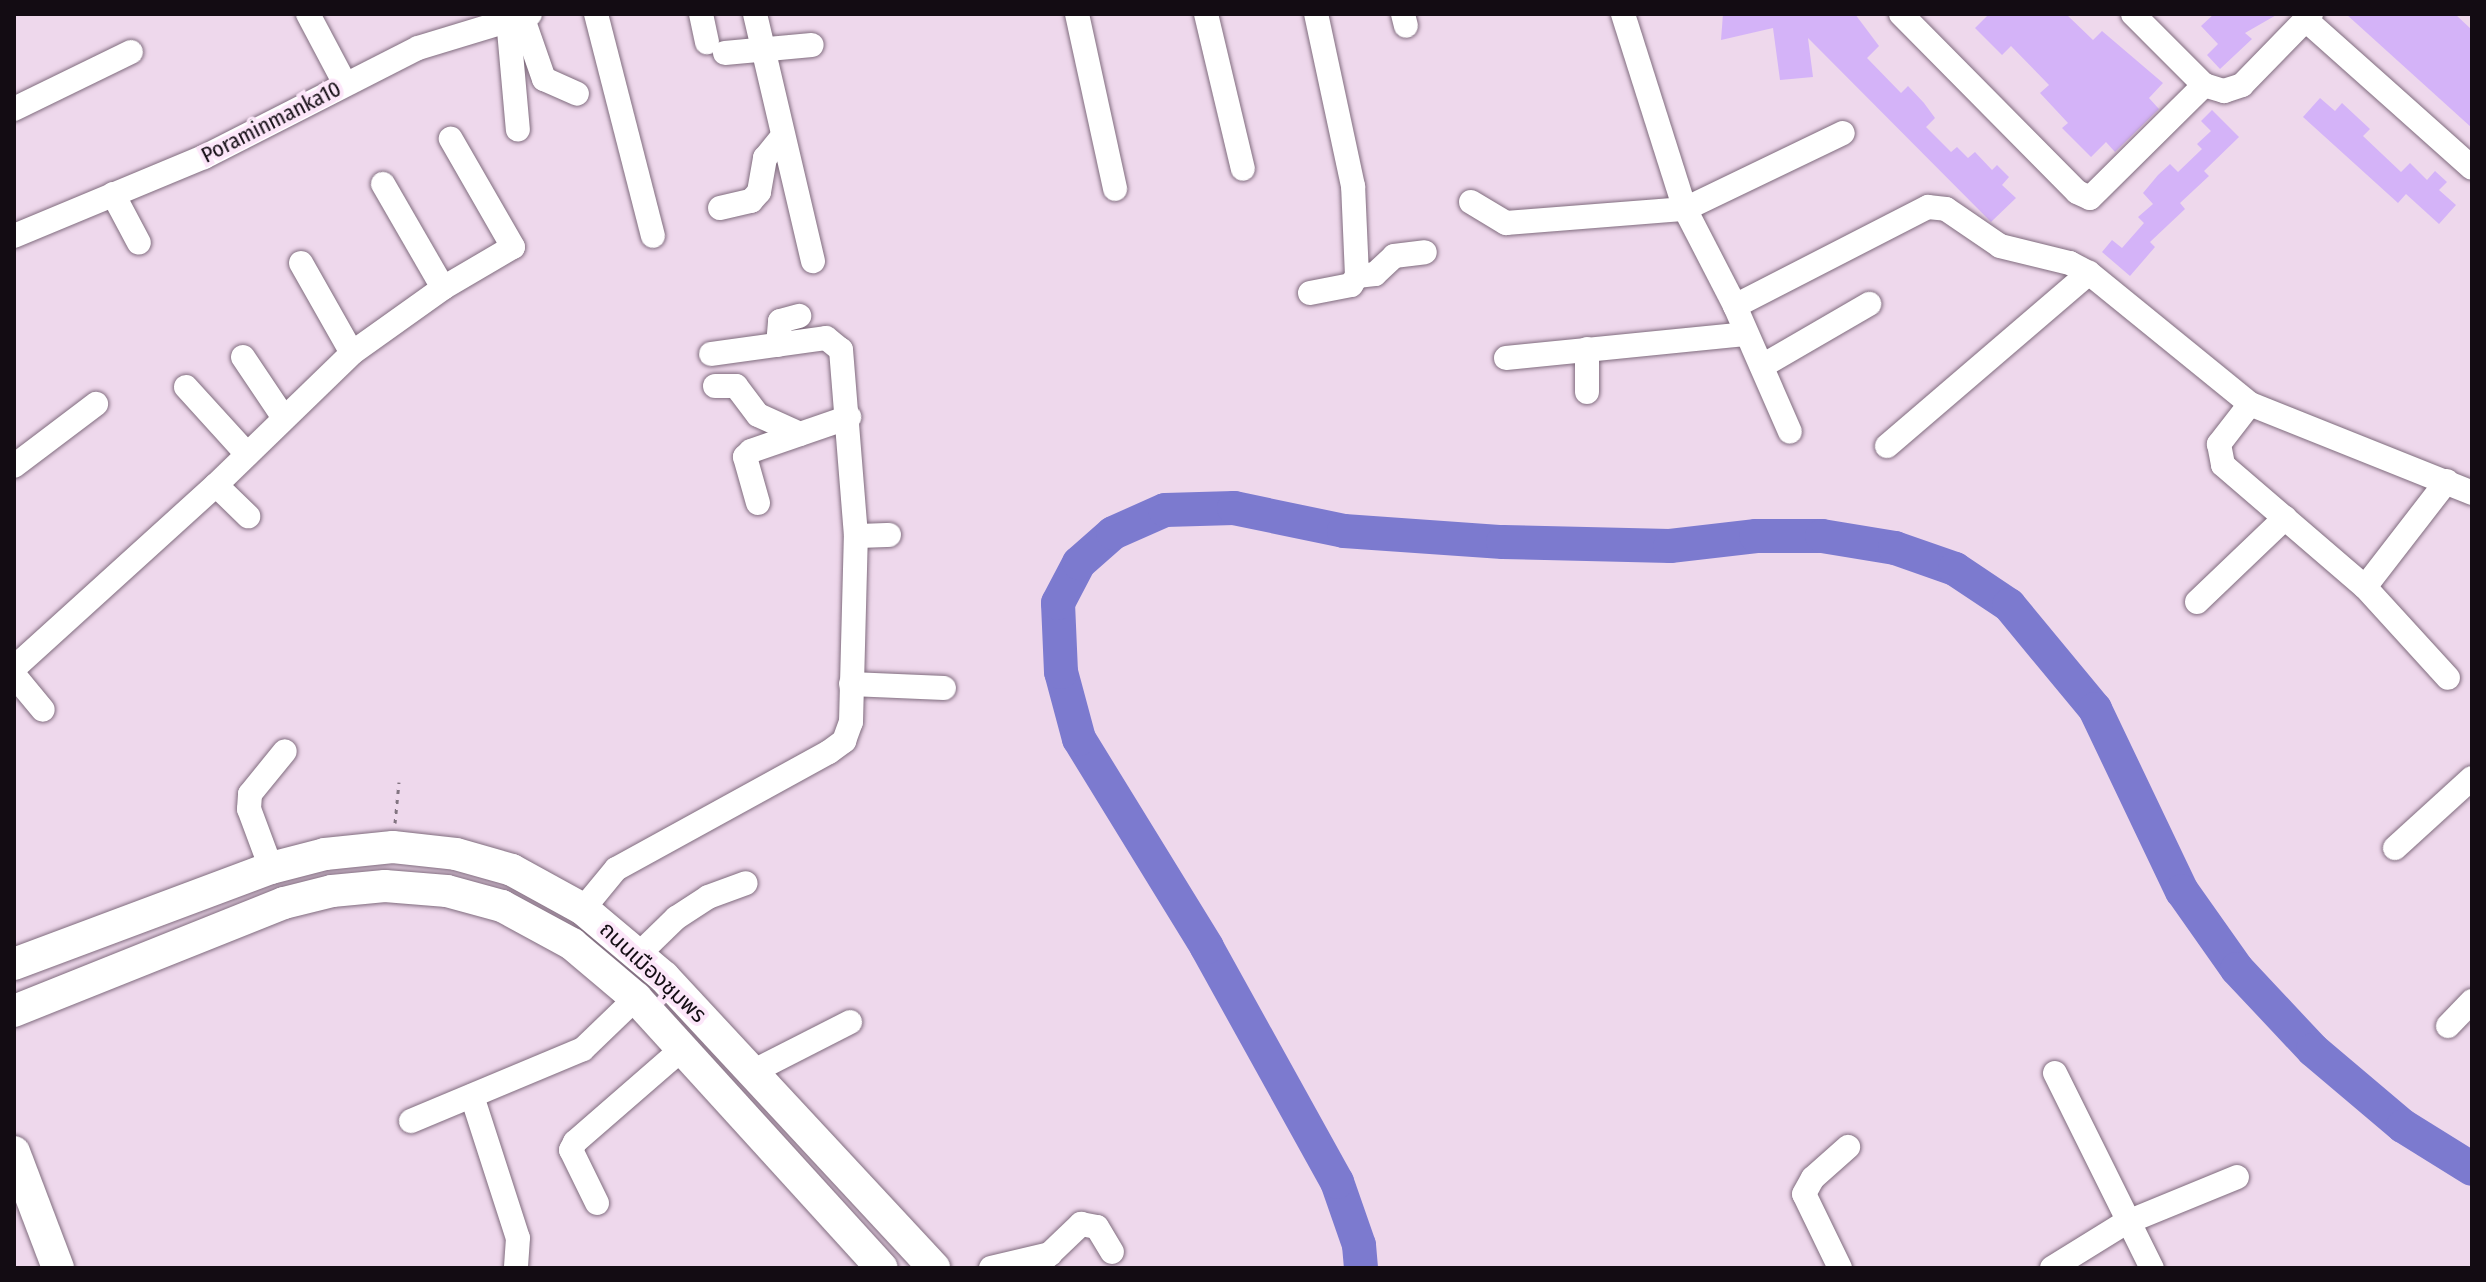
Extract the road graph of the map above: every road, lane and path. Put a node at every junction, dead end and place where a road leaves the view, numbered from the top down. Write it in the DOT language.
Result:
graph roads {
  1 [pos="308,14"];
  2 [pos="596,14"];
  3 [pos="701,14"];
  4 [pos="755,14"];
  5 [pos="1077,14"];
  6 [pos="1206,14"];
  7 [pos="1316,14"];
  8 [pos="1623,14"];
  9 [pos="1901,14"];
  10 [pos="2133,14"];
  11 [pos="520,16"];
  12 [pos="2309,17"];
  13 [pos="461,24"];
  14 [pos="812,45"];
  15 [pos="763,47"];
  16 [pos="131,52"];
  17 [pos="345,84"];
  18 [pos="2204,85"];
  19 [pos="577,94"];
  20 [pos="14,109"];
  21 [pos="518,130"];
  22 [pos="1843,133"];
  23 [pos="783,136"];
  24 [pos="451,139"];
  25 [pos="2472,168"];
  26 [pos="1243,169"];
  27 [pos="383,184"];
  28 [pos="1115,189"];
  29 [pos="113,194"];
  30 [pos="1471,202"];
  31 [pos="720,208"];
  32 [pos="1685,209"];
  33 [pos="14,236"];
  34 [pos="653,236"];
  35 [pos="139,243"];
  36 [pos="1425,252"];
  37 [pos="813,261"];
  38 [pos="301,263"];
  39 [pos="2089,273"];
  40 [pos="1357,276"];
  41 [pos="443,288"];
  42 [pos="1310,293"];
  43 [pos="1869,304"];
  44 [pos="1735,306"];
  45 [pos="799,316"];
  46 [pos="1745,334"];
  47 [pos="778,345"];
  48 [pos="1587,349"];
  49 [pos="352,353"];
  50 [pos="711,354"];
  51 [pos="243,357"];
  52 [pos="1506,358"];
  53 [pos="1762,366"];
  54 [pos="715,386"];
  55 [pos="186,387"];
  56 [pos="1587,392"];
  57 [pos="96,404"];
  58 [pos="2250,404"];
  59 [pos="849,417"];
  60 [pos="284,418"];
  61 [pos="1790,432"];
  62 [pos="800,434"];
  63 [pos="1887,446"];
  64 [pos="247,454"];
  65 [pos="14,466"];
  66 [pos="2447,481"];
  67 [pos="216,485"];
  68 [pos="2472,493"];
  69 [pos="758,503"];
  70 [pos="248,516"];
  71 [pos="2285,518"];
  72 [pos="889,535"];
  73 [pos="856,536"];
  74 [pos="2365,587"];
  75 [pos="2197,602"];
  76 [pos="14,668"];
  77 [pos="14,675"];
  78 [pos="2448,678"];
  79 [pos="851,684"];
  80 [pos="944,688"];
  81 [pos="43,710"];
  82 [pos="285,751"];
  83 [pos="2472,778"];
  84 [pos="399,782"];
  85 [pos="393,847"];
  86 [pos="2395,848"];
  87 [pos="271,868"];
  88 [pos="746,883"];
  89 [pos="583,909"];
  90 [pos="639,954"];
  91 [pos="14,964"];
  92 [pos="636,998"];
  93 [pos="2472,1001"];
  94 [pos="14,1011"];
  95 [pos="850,1022"];
  96 [pos="2448,1026"];
  97 [pos="682,1049"];
  98 [pos="752,1072"];
  99 [pos="2055,1073"];
  100 [pos="472,1096"];
  101 [pos="411,1121"];
  102 [pos="1848,1147"];
  103 [pos="14,1152"];
  104 [pos="2237,1177"];
  105 [pos="597,1203"];
  106 [pos="2125,1223"];
  107 [pos="1112,1252"];
  108 [pos="2076,1259"];
  109 [pos="1042,1261"];
  110 [pos="58,1268"];
  111 [pos="516,1268"];
  112 [pos="882,1268"];
  113 [pos="934,1268"];
  114 [pos="991,1268"];
  115 [pos="1840,1268"];
  116 [pos="2052,1268"];
  117 [pos="2152,1268"];
  1 -- 17 [label="street"];
  2 -- 34 [label="street"];
  3 -- 15 [label="street"];
  4 -- 15 [label="street"];
  5 -- 28 [label="street"];
  6 -- 26 [label="street"];
  7 -- 40 [label="street"];
  8 -- 32 [label="street"];
  9 -- 18 [label="street"];
  10 -- 18 [label="street"];
  11 -- 13 [label="street, Poraminmanka10"];
  11 -- 19 [label="street"];
  11 -- 21 [label="street"];
  12 -- 18 [label="street"];
  12 -- 25 [label="street"];
  13 -- 17 [label="street, Poraminmanka10"];
  14 -- 15 [label="street"];
  15 -- 23 [label="street"];
  16 -- 20 [label="street"];
  17 -- 29 [label="street, Poraminmanka10"];
  22 -- 32 [label="street"];
  23 -- 31 [label="street"];
  23 -- 37 [label="street"];
  24 -- 41 [label="street"];
  27 -- 41 [label="street"];
  29 -- 33 [label="street, Poraminmanka10"];
  29 -- 35 [label="street"];
  30 -- 32 [label="street"];
  32 -- 44 [label="street"];
  36 -- 40 [label="street"];
  38 -- 49 [label="street"];
  39 -- 44 [label="street"];
  39 -- 58 [label="street"];
  39 -- 63 [label="street"];
  40 -- 42 [label="street"];
  41 -- 49 [label="street"];
  43 -- 53 [label="street"];
  44 -- 46 [label="street"];
  45 -- 47 [label="street"];
  46 -- 48 [label="street"];
  46 -- 53 [label="street"];
  47 -- 50 [label="street"];
  47 -- 59 [label="street"];
  48 -- 52 [label="street"];
  48 -- 56 [label="street"];
  49 -- 60 [label="street"];
  51 -- 60 [label="street"];
  53 -- 61 [label="street"];
  54 -- 62 [label="street"];
  55 -- 64 [label="street"];
  57 -- 65 [label="street"];
  58 -- 66 [label="street"];
  58 -- 71 [label="street"];
  59 -- 62 [label="street"];
  59 -- 73 [label="street"];
  60 -- 64 [label="street"];
  62 -- 69 [label="street"];
  64 -- 67 [label="street"];
  66 -- 68 [label="street"];
  66 -- 74 [label="street"];
  67 -- 70 [label="street"];
  67 -- 76 [label="street"];
  71 -- 74 [label="street"];
  71 -- 75 [label="street"];
  72 -- 73 [label="street"];
  73 -- 79 [label="street"];
  74 -- 78 [label="street"];
  77 -- 81 [label="street"];
  79 -- 80 [label="street"];
  79 -- 89 [label="street"];
  82 -- 87 [label="street"];
  83 -- 86 [label="street"];
  84 -- 85 [label="path"];
  85 -- 87 [label="main road, ถนนเมืองชุมพร"];
  85 -- 89 [label="main road, ถนนเมืองชุมพร"];
  87 -- 91 [label="main road, ถนนเมืองชุมพร"];
  88 -- 90 [label="street"];
  89 -- 90 [label="main road, ถนนเมืองชุมพร"];
  90 -- 98 [label="main road, ถนนเมืองชุมพร"];
  92 -- 94 [label="main road, ถนนเมืองชุมพร"];
  92 -- 97 [label="main road, ถนนเมืองชุมพร"];
  92 -- 100 [label="street"];
  93 -- 96 [label="street"];
  95 -- 98 [label="street"];
  97 -- 105 [label="street"];
  97 -- 112 [label="main road, ถนนเมืองชุมพร"];
  98 -- 113 [label="main road, ถนนเมืองชุมพร"];
  99 -- 106 [label="street"];
  100 -- 101 [label="street"];
  100 -- 111 [label="street"];
  102 -- 115 [label="street"];
  103 -- 110 [label="main road"];
  104 -- 106 [label="street"];
  106 -- 108 [label="street"];
  106 -- 117 [label="street"];
  107 -- 109 [label="street"];
  108 -- 116 [label="street"];
  109 -- 114 [label="street"];
}
